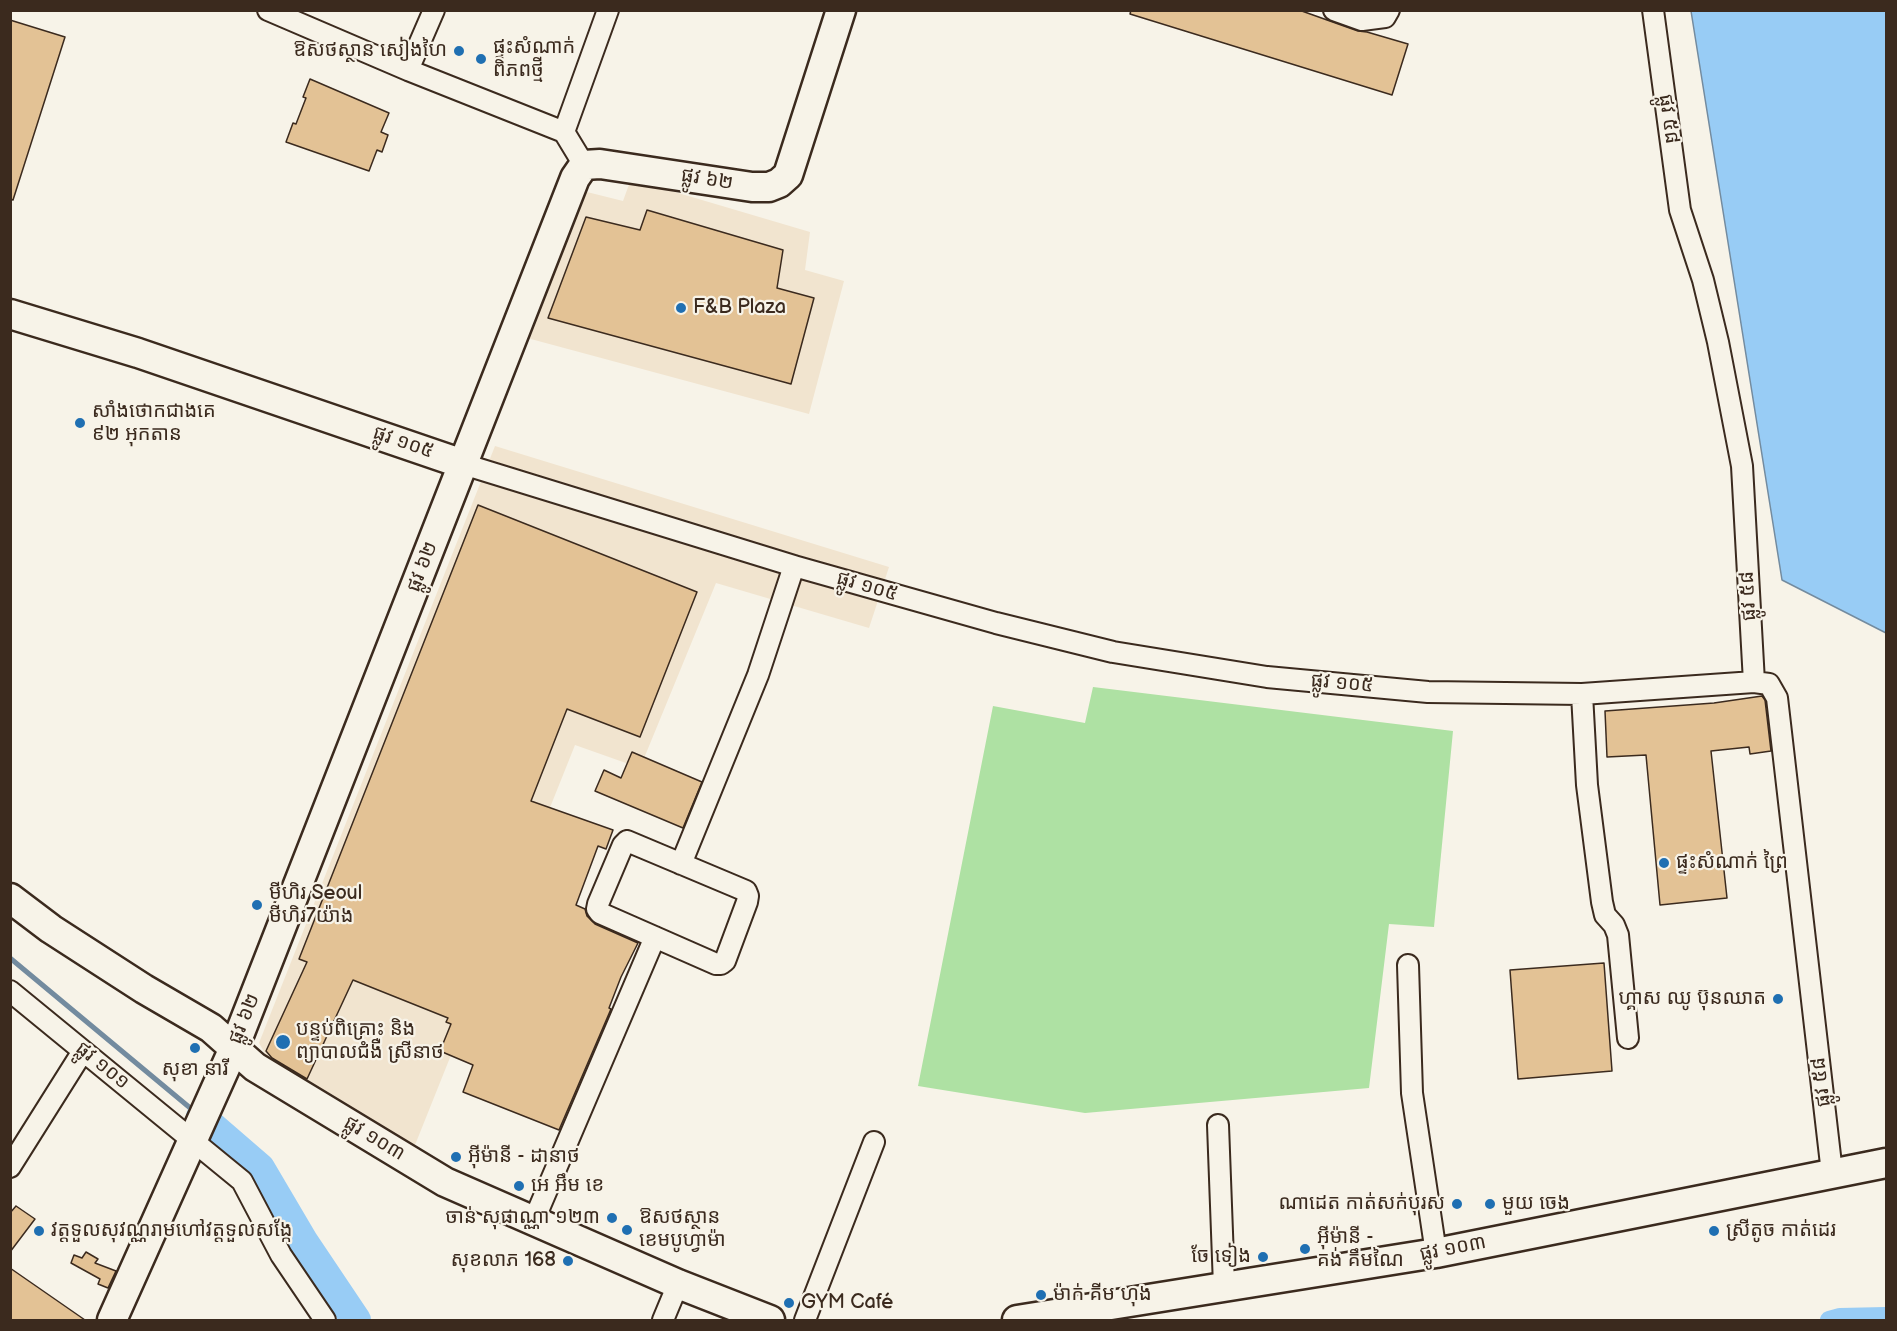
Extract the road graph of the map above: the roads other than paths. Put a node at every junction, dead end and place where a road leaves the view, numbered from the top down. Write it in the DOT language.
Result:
graph roads {
  1 [pos="268,10"];
  2 [pos="434,10"];
  3 [pos="608,10"];
  4 [pos="841,10"];
  5 [pos="1334,10"];
  6 [pos="1389,10"];
  7 [pos="1653,10"];
  8 [pos="300,17"];
  9 [pos="408,70"];
  10 [pos="564,132"];
  11 [pos="584,165"];
  12 [pos="10,314"];
  13 [pos="463,464"];
  14 [pos="794,566"];
  15 [pos="1754,682"];
  16 [pos="1582,694"];
  17 [pos="681,864"];
  18 [pos="10,898"];
  19 [pos="655,937"];
  20 [pos="1408,965"];
  21 [pos="10,991"];
  22 [pos="1628,1038"];
  23 [pos="234,1048"];
  24 [pos="83,1051"];
  25 [pos="200,1125"];
  26 [pos="1218,1125"];
  27 [pos="874,1142"];
  28 [pos="1887,1163"];
  29 [pos="10,1167"];
  30 [pos="1832,1173"];
  31 [pos="534,1220"];
  32 [pos="1436,1253"];
  33 [pos="678,1284"];
  34 [pos="1224,1286"];
  35 [pos="112,1320"];
  36 [pos="325,1320"];
  37 [pos="663,1320"];
  38 [pos="770,1320"];
  39 [pos="806,1320"];
  40 [pos="1017,1320"];
  1 -- 8 [label="street"];
  2 -- 9 [label="street"];
  3 -- 10 [label="street"];
  4 -- 11 [label="street, ផ្លូវ ៦២"];
  5 -- 6 [label="street"];
  7 -- 15 [label="street, ផ្លូវ ៥៨"];
  8 -- 9 [label="street"];
  9 -- 10 [label="street"];
  10 -- 11 [label="street"];
  11 -- 13 [label="street, ផ្លូវ ៦២"];
  12 -- 13 [label="street, ផ្លូវ ១០៥"];
  13 -- 14 [label="street, ផ្លូវ ១០៥"];
  13 -- 23 [label="street, ផ្លូវ ៦២"];
  14 -- 16 [label="street, ផ្លូវ ១០៥"];
  14 -- 17 [label="street"];
  15 -- 16 [label="street, ផ្លូវ ១០៥"];
  15 -- 30 [label="street, ផ្លូវ ៥៨"];
  16 -- 22 [label="street"];
  17 -- 19 [label="street"];
  17 -- 19 [label="street"];
  18 -- 23 [label="street, ផ្លូវ ១០៣"];
  19 -- 31 [label="street"];
  20 -- 32 [label="street"];
  21 -- 24 [label="street, ផ្លូវ ១០១"];
  23 -- 25 [label="street, ផ្លូវ ៦២"];
  23 -- 31 [label="street, ផ្លូវ ១០៣"];
  24 -- 25 [label="street, ផ្លូវ ១០១"];
  24 -- 29 [label="street"];
  25 -- 35 [label="street, ផ្លូវ ៦២"];
  25 -- 36 [label="street, ផ្លូវ ១០១"];
  26 -- 34 [label="street"];
  27 -- 39 [label="street"];
  28 -- 30 [label="street, ផ្លូវ ១០៣"];
  30 -- 32 [label="street, ផ្លូវ ១០៣"];
  31 -- 33 [label="street, ផ្លូវ ១០៣"];
  32 -- 34 [label="street, ផ្លូវ ១០៣"];
  33 -- 37 [label="street"];
  33 -- 38 [label="street, ផ្លូវ ១០៣"];
  34 -- 40 [label="street, ផ្លូវ ១០៣"];
}
